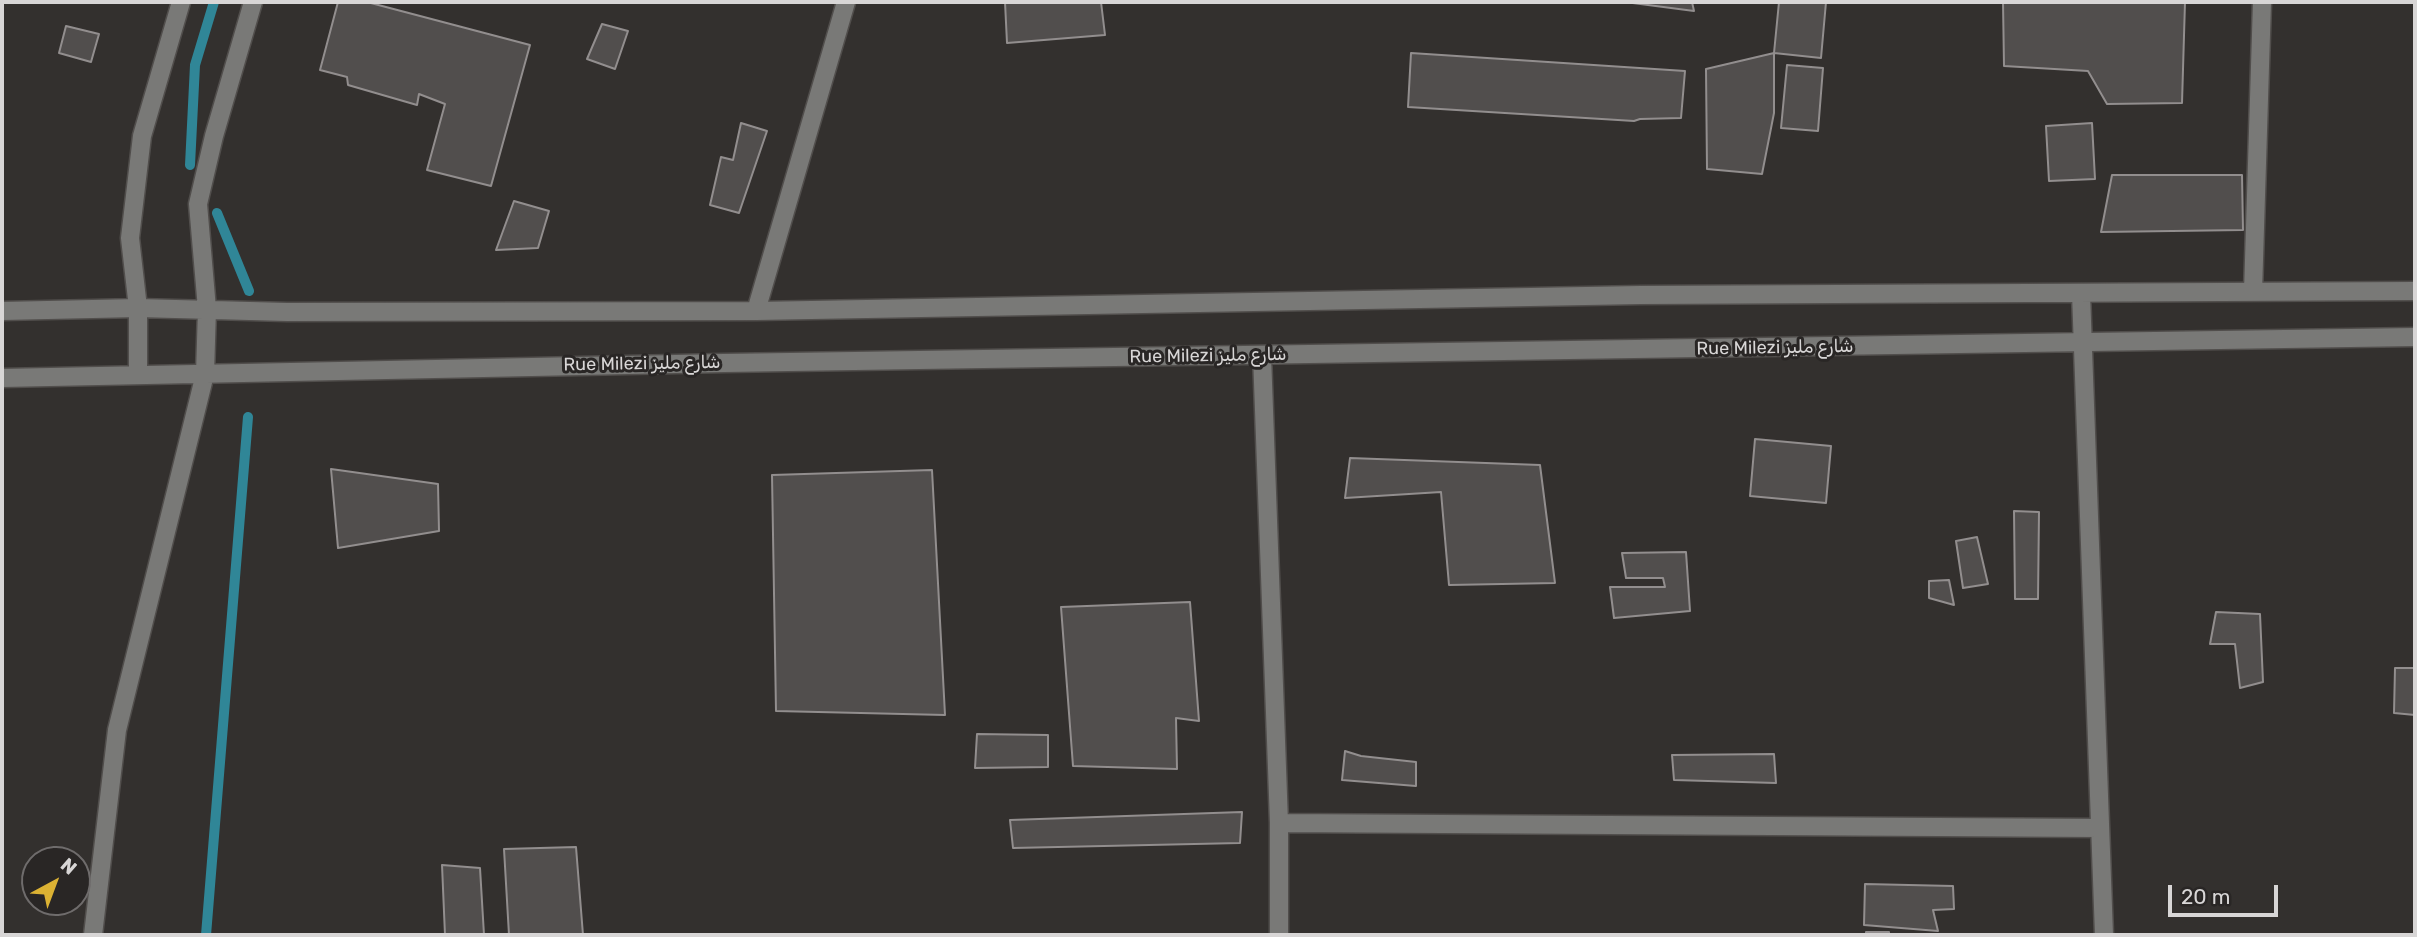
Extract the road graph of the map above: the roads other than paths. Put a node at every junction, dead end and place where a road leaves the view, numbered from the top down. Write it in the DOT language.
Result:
graph roads {
  1 [pos="181,2"];
  2 [pos="253,2"];
  3 [pos="846,2"];
  4 [pos="2262,2"];
  5 [pos="2415,291"];
  6 [pos="2253,292"];
  7 [pos="2081,293"];
  8 [pos="138,308"];
  9 [pos="207,309"];
  10 [pos="756,310"];
  11 [pos="2,311"];
  12 [pos="2415,337"];
  13 [pos="2083,343"];
  14 [pos="1262,355"];
  15 [pos="205,374"];
  16 [pos="138,375"];
  17 [pos="2,379"];
  18 [pos="1279,824"];
  19 [pos="2100,828"];
  20 [pos="93,935"];
  21 [pos="1279,935"];
  22 [pos="2104,935"];
  1 -- 8 [label="street"];
  2 -- 9 [label="street"];
  3 -- 10 [label="street"];
  4 -- 6 [label="street"];
  5 -- 6 [label="street"];
  6 -- 7 [label="street"];
  7 -- 10 [label="street"];
  7 -- 13 [label="street"];
  8 -- 9 [label="street"];
  8 -- 11 [label="street"];
  8 -- 16 [label="street"];
  9 -- 10 [label="street"];
  9 -- 15 [label="street"];
  12 -- 13 [label="street, Rue Milezi شارع مليز"];
  13 -- 14 [label="street, Rue Milezi شارع مليز"];
  13 -- 19 [label="street"];
  14 -- 15 [label="street, Rue Milezi شارع مليز"];
  14 -- 18 [label="street"];
  15 -- 16 [label="street, Rue Milezi شارع مليز"];
  15 -- 20 [label="street"];
  16 -- 17 [label="street, Rue Milezi شارع مليز"];
  18 -- 19 [label="street"];
  18 -- 21 [label="street"];
  19 -- 22 [label="street"];
}
